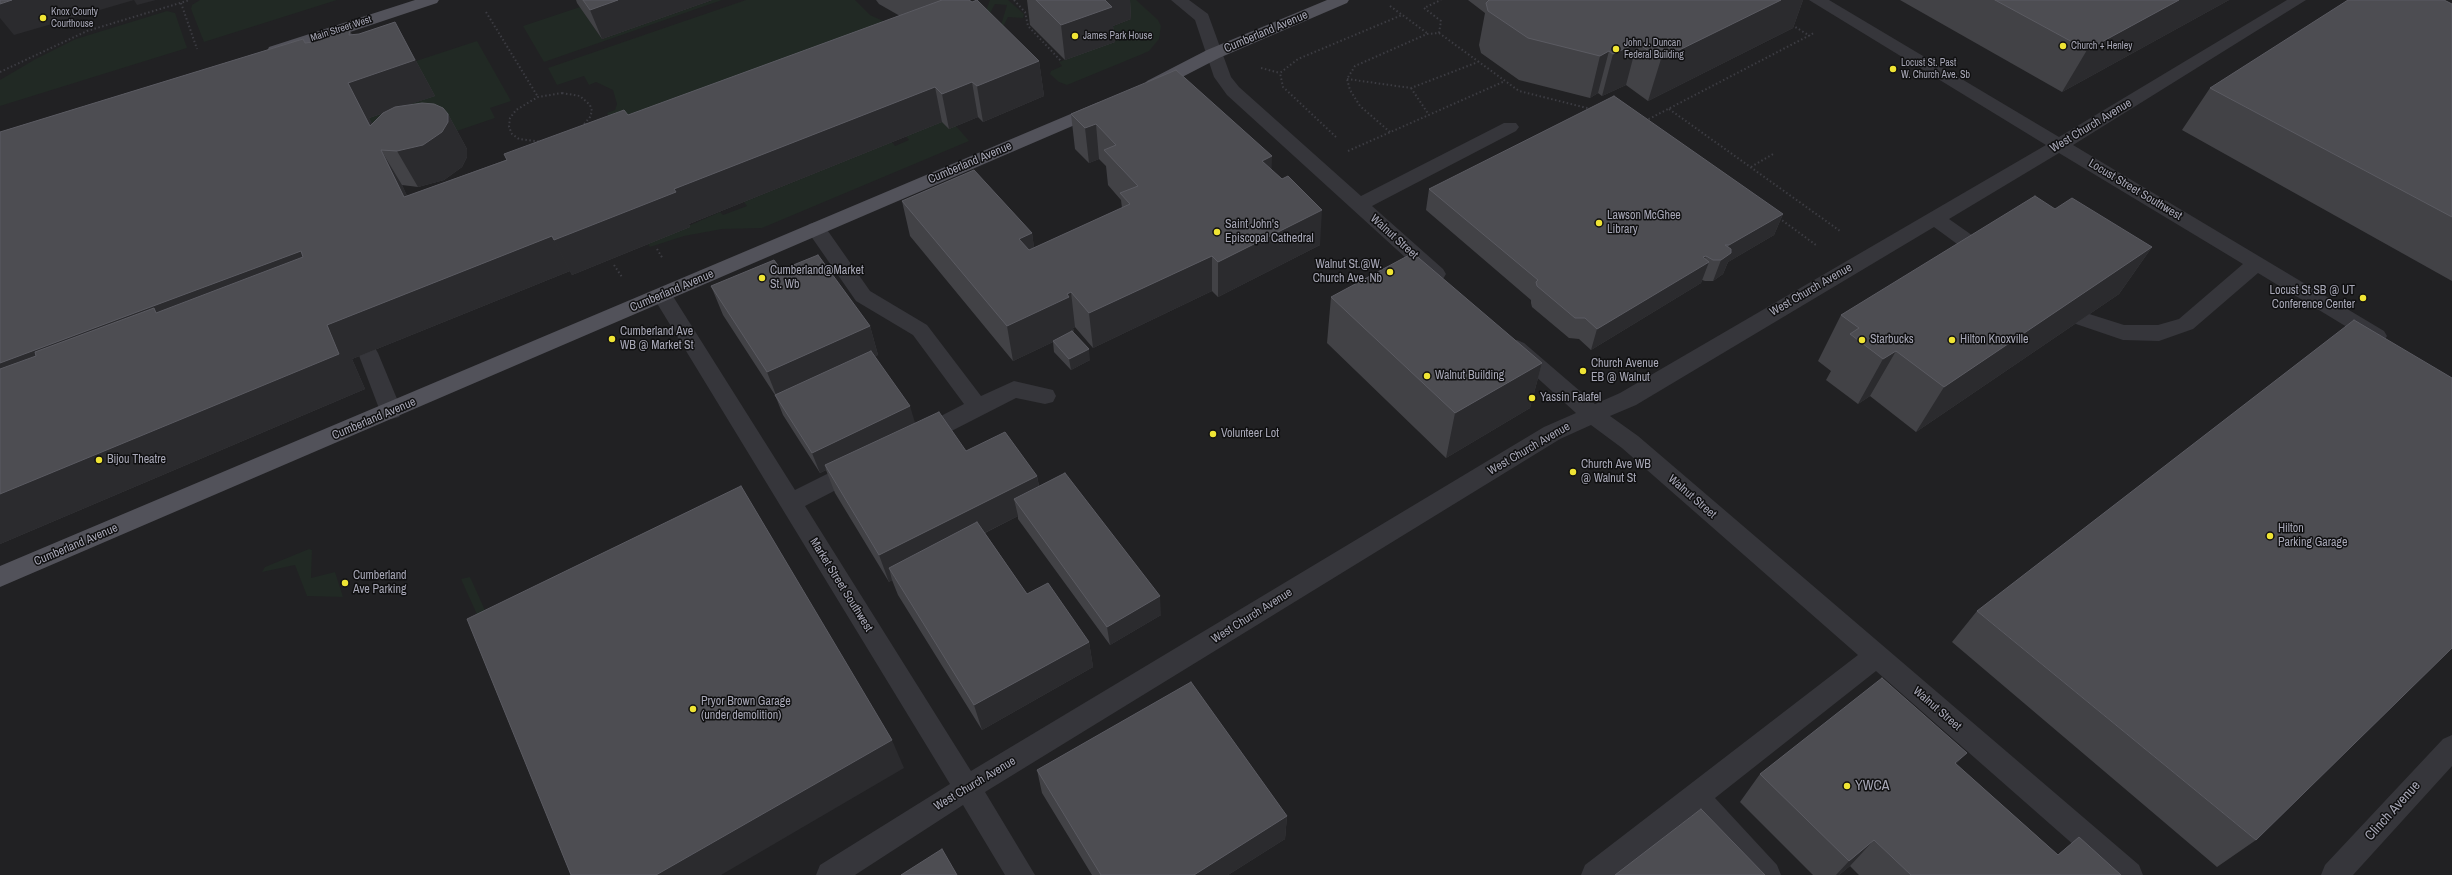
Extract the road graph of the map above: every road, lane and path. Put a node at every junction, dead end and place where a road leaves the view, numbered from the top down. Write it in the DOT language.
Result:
graph roads {
  1 [pos="190,0"];
  2 [pos="431,0"];
  3 [pos="1014,0"];
  4 [pos="1179,0"];
  5 [pos="1341,0"];
  6 [pos="1441,0"];
  7 [pos="1817,0"];
  8 [pos="2298,0"];
  9 [pos="181,2"];
  10 [pos="1390,6"];
  11 [pos="486,12"];
  12 [pos="1402,15"];
  13 [pos="1791,24"];
  14 [pos="1820,30"];
  15 [pos="1439,33"];
  16 [pos="1427,34"];
  17 [pos="1810,36"];
  18 [pos="197,49"];
  19 [pos="1214,54"];
  20 [pos="259,56"];
  21 [pos="1061,61"];
  22 [pos="1479,62"];
  23 [pos="1255,67"];
  24 [pos="0,72"];
  25 [pos="1280,73"];
  26 [pos="1348,79"];
  27 [pos="1505,81"];
  28 [pos="1411,88"];
  29 [pos="538,97"];
  30 [pos="1669,109"];
  31 [pos="1596,110"];
  32 [pos="1429,115"];
  33 [pos="1643,122"];
  34 [pos="1510,127"];
  35 [pos="1390,132"];
  36 [pos="562,138"];
  37 [pos="1338,140"];
  38 [pos="566,144"];
  39 [pos="2060,144"];
  40 [pos="1343,145"];
  41 [pos="1349,151"];
  42 [pos="1344,153"];
  43 [pos="1773,154"];
  44 [pos="1751,167"];
  45 [pos="1392,188"];
  46 [pos="1358,205"];
  47 [pos="1776,216"];
  48 [pos="1934,218"];
  49 [pos="816,229"];
  50 [pos="1840,231"];
  51 [pos="1816,245"];
  52 [pos="1986,255"];
  53 [pos="2257,263"];
  54 [pos="1451,288"];
  55 [pos="662,295"];
  56 [pos="2083,319"];
  57 [pos="1503,336"];
  58 [pos="2392,344"];
  59 [pos="368,353"];
  60 [pos="1045,396"];
  61 [pos="978,407"];
  62 [pos="391,411"];
  63 [pos="1593,415"];
  64 [pos="902,446"];
  65 [pos="874,460"];
  66 [pos="790,503"];
  67 [pos="0,577"];
  68 [pos="1876,656"];
  69 [pos="2452,747"];
  70 [pos="967,788"];
  71 [pos="1696,796"];
  72 [pos="830,875"];
  73 [pos="1021,875"];
  74 [pos="1595,875"];
  75 [pos="1767,875"];
  76 [pos="2128,875"];
  77 [pos="2335,875"];
  1 -- 9 [label="path"];
  2 -- 20 [label="main road, Main Street West"];
  3 -- 21 [label="path"];
  4 -- 19 [label="street, Walnut Street"];
  5 -- 19 [label="main road, Cumberland Avenue"];
  6 -- 15 [label="path"];
  7 -- 39 [label="street, Locust Street Southwest"];
  8 -- 39 [label="street, West Church Avenue"];
  9 -- 18 [label="path"];
  9 -- 24 [label="path"];
  10 -- 12 [label="path"];
  11 -- 29 [label="path"];
  12 -- 16 [label="path"];
  12 -- 25 [label="path"];
  13 -- 17 [label="path"];
  14 -- 17 [label="path"];
  15 -- 16 [label="path"];
  15 -- 22 [label="path"];
  16 -- 26 [label="path"];
  17 -- 30 [label="path"];
  19 -- 46 [label="street, Walnut Street"];
  19 -- 49 [label="main road, Cumberland Avenue"];
  22 -- 27 [label="path"];
  22 -- 28 [label="path"];
  23 -- 25 [label="path"];
  25 -- 37 [label="path"];
  26 -- 28 [label="path"];
  26 -- 35 [label="path"];
  27 -- 31 [label="path"];
  27 -- 32 [label="path"];
  28 -- 32 [label="path"];
  29 -- 36 [label="path"];
  29 -- 36 [label="path"];
  30 -- 33 [label="path"];
  30 -- 44 [label="path"];
  32 -- 35 [label="path"];
  34 -- 45 [label="street"];
  35 -- 41 [label="path"];
  36 -- 38 [label="path"];
  39 -- 48 [label="street, West Church Avenue"];
  39 -- 53 [label="street, Locust Street Southwest"];
  40 -- 41 [label="path"];
  41 -- 42 [label="path"];
  41 -- 45 [label="path"];
  43 -- 44 [label="path"];
  44 -- 50 [label="path"];
  45 -- 46 [label="street"];
  46 -- 54 [label="street, Walnut Street"];
  47 -- 51 [label="path"];
  48 -- 52 [label="street"];
  48 -- 63 [label="street, West Church Avenue"];
  49 -- 55 [label="main road, Cumberland Avenue"];
  49 -- 61 [label="street"];
  53 -- 56 [label="street"];
  53 -- 58 [label="street, Locust Street Southwest"];
  55 -- 62 [label="main road, Cumberland Avenue"];
  55 -- 66 [label="street, Market Street Southwest"];
  57 -- 63 [label="street, Walnut Street"];
  59 -- 62 [label="street"];
  60 -- 61 [label="street"];
  61 -- 64 [label="street"];
  62 -- 67 [label="main road, Cumberland Avenue"];
  63 -- 68 [label="street, Walnut Street"];
  63 -- 70 [label="street, West Church Avenue"];
  65 -- 66 [label="street"];
  66 -- 70 [label="street, Market Street Southwest"];
  68 -- 71 [label="street"];
  68 -- 76 [label="street, Walnut Street"];
  69 -- 77 [label="street, Clinch Avenue"];
  70 -- 72 [label="street, West Church Avenue"];
  70 -- 73 [label="street, Market Street Southwest"];
  71 -- 74 [label="street"];
  71 -- 75 [label="street"];
}
